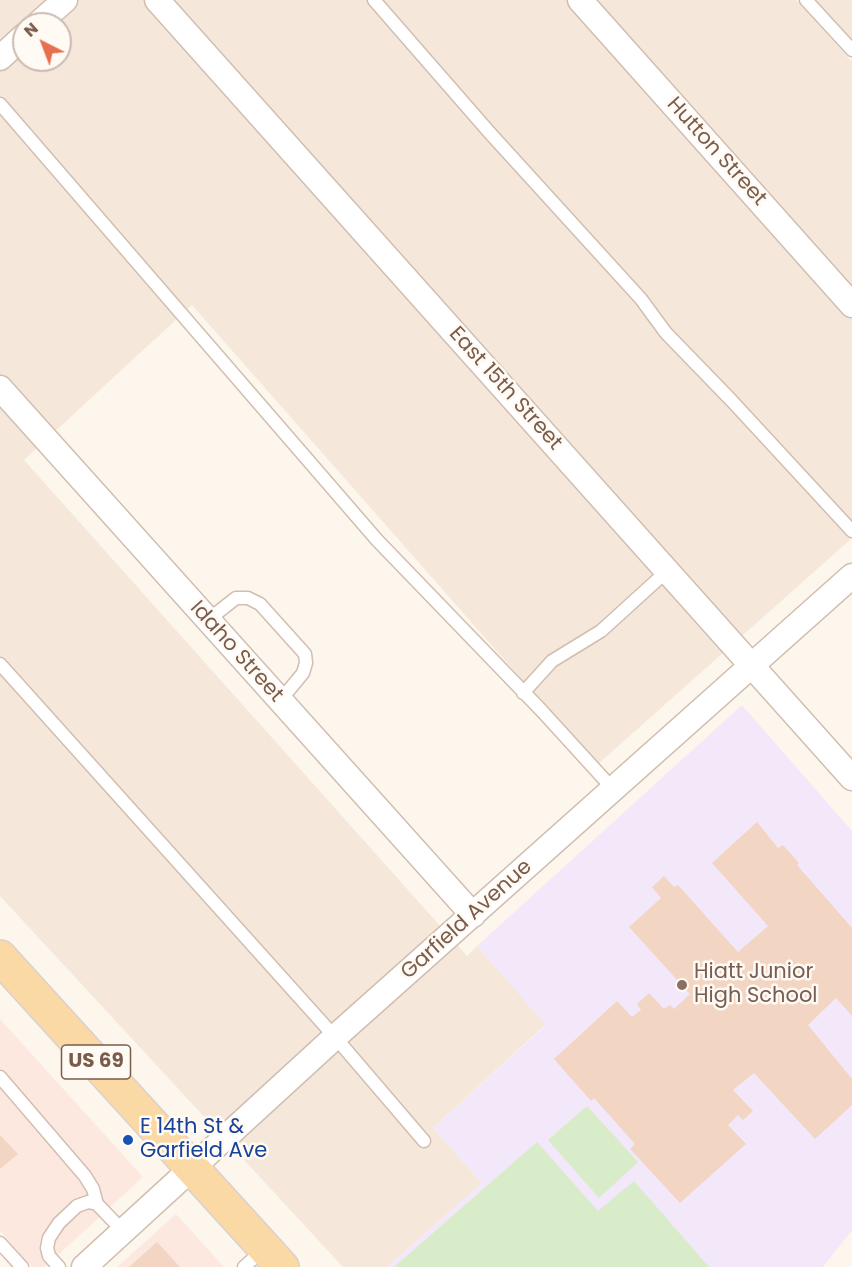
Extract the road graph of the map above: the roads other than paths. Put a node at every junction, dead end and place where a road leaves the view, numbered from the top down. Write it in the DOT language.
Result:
graph roads {
  1 [pos="65,0"];
  2 [pos="157,0"];
  3 [pos="374,0"];
  4 [pos="580,0"];
  5 [pos="806,0"];
  6 [pos="52,12"];
  7 [pos="12,47"];
  8 [pos="852,50"];
  9 [pos="0,58"];
  10 [pos="0,104"];
  11 [pos="852,305"];
  12 [pos="0,388"];
  13 [pos="852,531"];
  14 [pos="667,571"];
  15 [pos="852,576"];
  16 [pos="208,620"];
  17 [pos="0,664"];
  18 [pos="751,664"];
  19 [pos="523,693"];
  20 [pos="280,701"];
  21 [pos="852,778"];
  22 [pos="613,789"];
  23 [pos="472,915"];
  24 [pos="4,970"];
  25 [pos="335,1037"];
  26 [pos="0,1077"];
  27 [pos="424,1141"];
  28 [pos="192,1167"];
  29 [pos="98,1204"];
  30 [pos="123,1231"];
  31 [pos="0,1243"];
  32 [pos="264,1261"];
  33 [pos="22,1267"];
  34 [pos="59,1267"];
  35 [pos="84,1267"];
  1 -- 6 [label="street"];
  2 -- 14 [label="street, East 15th Street"];
  3 -- 13 [label="lane"];
  4 -- 11 [label="street, Hutton Street"];
  5 -- 8 [label="lane"];
  7 -- 9 [label="street"];
  10 -- 19 [label="lane"];
  12 -- 16 [label="street, Idaho Street"];
  14 -- 18 [label="street, East 15th Street"];
  14 -- 19 [label="lane"];
  15 -- 18 [label="street, Garfield Avenue"];
  16 -- 20 [label="street, Idaho Street"];
  16 -- 20 [label="lane"];
  17 -- 25 [label="lane"];
  18 -- 21 [label="street, East 15th Street"];
  18 -- 22 [label="street, Garfield Avenue"];
  19 -- 22 [label="lane"];
  20 -- 23 [label="street, Idaho Street"];
  22 -- 23 [label="street, Garfield Avenue"];
  23 -- 25 [label="street, Garfield Avenue"];
  24 -- 28 [label="main road, US 69"];
  25 -- 27 [label="lane"];
  25 -- 28 [label="street, Garfield Avenue"];
  26 -- 29 [label="lane"];
  28 -- 30 [label="street, Garfield Avenue"];
  28 -- 32 [label="main road, US 69"];
  29 -- 30 [label="lane"];
  29 -- 34 [label="lane"];
  30 -- 35 [label="street, Garfield Avenue"];
  31 -- 33 [label="lane"];
}
